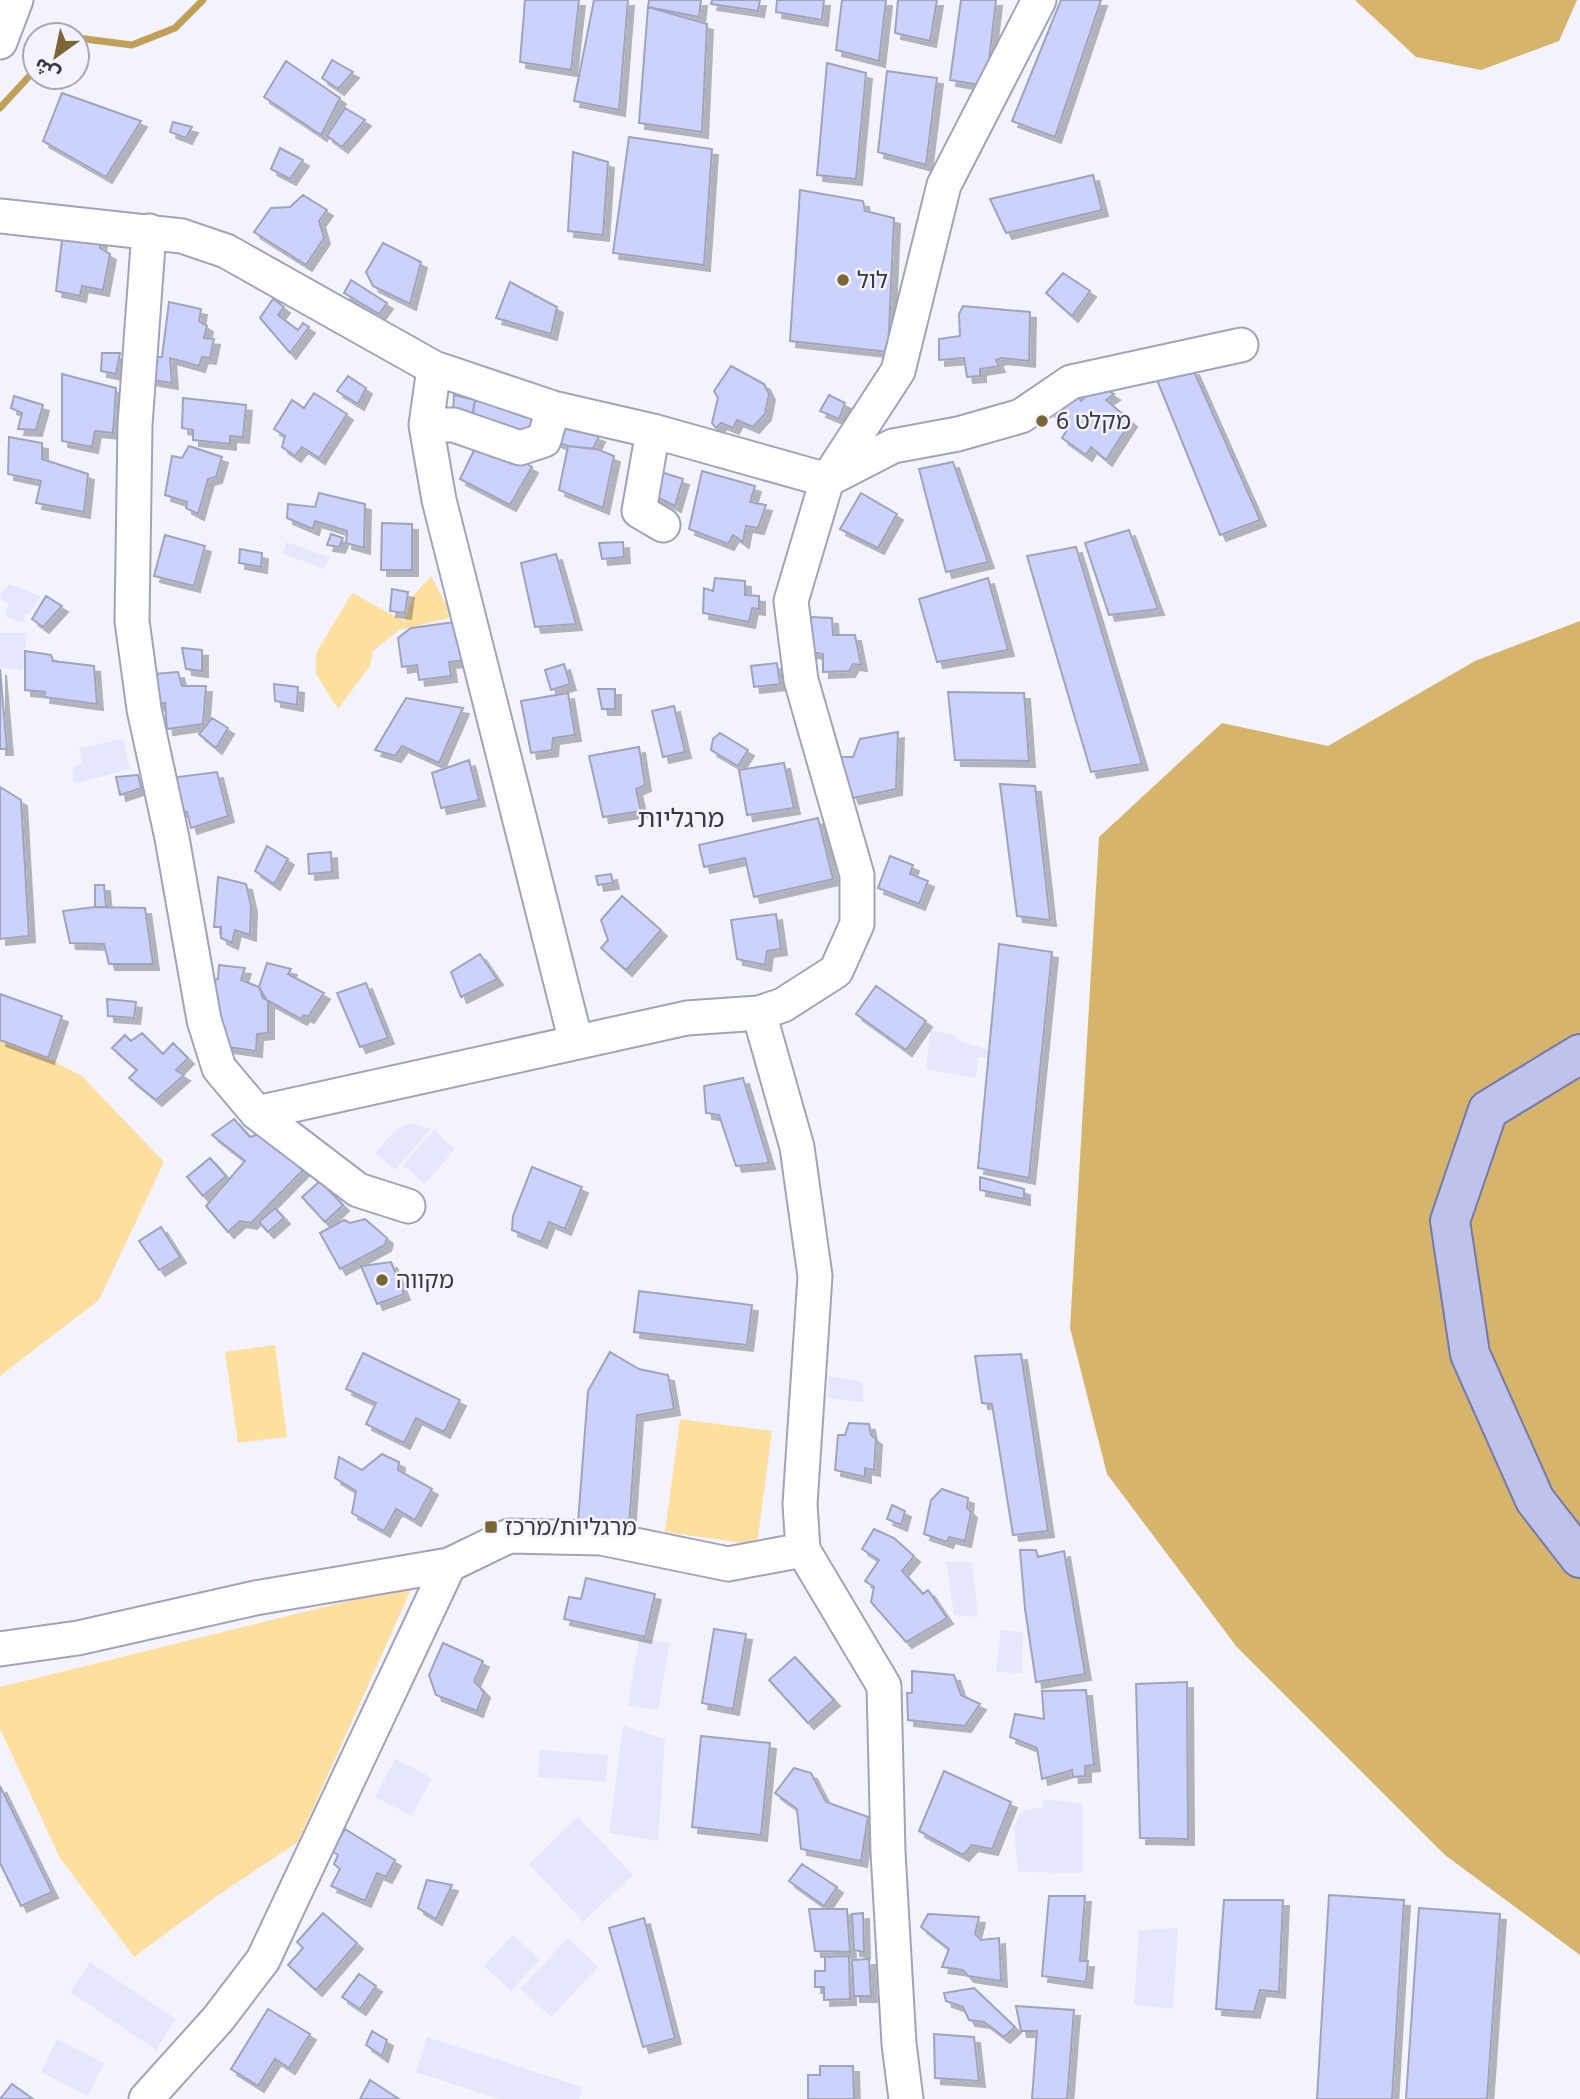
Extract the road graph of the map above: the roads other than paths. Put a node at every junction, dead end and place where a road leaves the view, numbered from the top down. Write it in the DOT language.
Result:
graph roads {
  1 [pos="1039,0"];
  2 [pos="0,216"];
  3 [pos="149,231"];
  4 [pos="1241,345"];
  5 [pos="434,368"];
  6 [pos="553,408"];
  7 [pos="426,425"];
  8 [pos="653,430"];
  9 [pos="827,480"];
  10 [pos="663,525"];
  11 [pos="759,1013"];
  12 [pos="576,1042"];
  13 [pos="1580,1054"];
  14 [pos="257,1113"];
  15 [pos="408,1206"];
  16 [pos="803,1550"];
  17 [pos="1580,1558"];
  18 [pos="449,1565"];
  19 [pos="0,1649"];
  20 [pos="146,2099"];
  21 [pos="906,2099"];
  1 -- 9 [label="street"];
  2 -- 3 [label="street"];
  3 -- 5 [label="street"];
  3 -- 14 [label="street"];
  4 -- 9 [label="street"];
  5 -- 6 [label="street"];
  5 -- 7 [label="street"];
  6 -- 7 [label="street"];
  6 -- 8 [label="street"];
  7 -- 12 [label="street"];
  8 -- 9 [label="street"];
  8 -- 10 [label="street"];
  9 -- 11 [label="street"];
  11 -- 12 [label="street"];
  11 -- 16 [label="street"];
  12 -- 14 [label="street"];
  13 -- 17 [label="main road"];
  14 -- 15 [label="street"];
  16 -- 18 [label="street"];
  16 -- 21 [label="street"];
  18 -- 19 [label="street"];
  18 -- 20 [label="street"];
}
